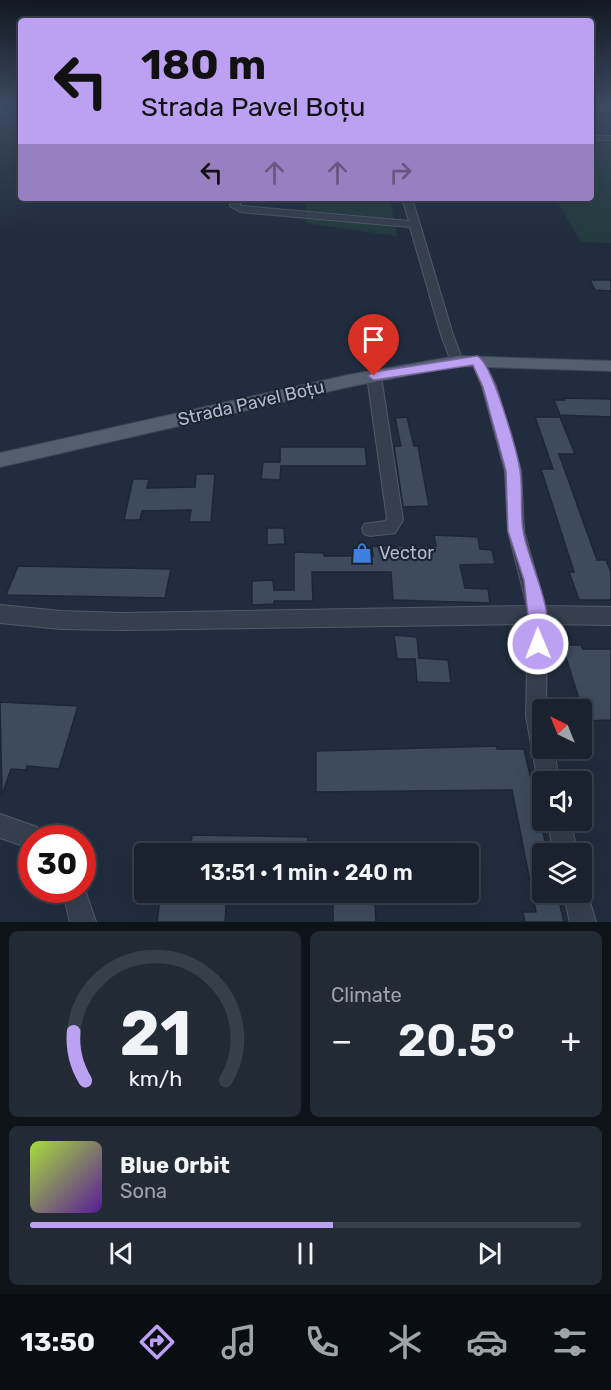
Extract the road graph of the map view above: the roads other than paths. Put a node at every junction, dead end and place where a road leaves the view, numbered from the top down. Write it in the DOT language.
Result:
graph roads {
  1 [pos="236,201"];
  2 [pos="407,201"];
  3 [pos="414,224"];
  4 [pos="477,360"];
  5 [pos="458,361"];
  6 [pos="611,366"];
  7 [pos="374,376"];
  8 [pos="0,460"];
  9 [pos="370,529"];
  10 [pos="537,613"];
  11 [pos="0,614"];
  12 [pos="611,616"];
  13 [pos="547,771"];
  14 [pos="0,826"];
  15 [pos="18,832"];
  16 [pos="78,903"];
  17 [pos="578,903"];
  18 [pos="83,922"];
  19 [pos="583,922"];
  1 -- 3 [label="street"];
  2 -- 3 [label="street"];
  3 -- 5 [label="street"];
  4 -- 5 [label="main road, Strada Pavel Boțu"];
  4 -- 6 [label="main road, Strada Pavel Boțu"];
  4 -- 10 [label="street"];
  5 -- 7 [label="main road, Strada Pavel Boțu"];
  7 -- 8 [label="main road, Strada Pavel Boțu"];
  7 -- 9 [label="street"];
  10 -- 11 [label="street"];
  10 -- 12 [label="street"];
  10 -- 13 [label="street"];
  14 -- 15 [label="street"];
  16 -- 18 [label="street"];
  17 -- 19 [label="street"];
}
